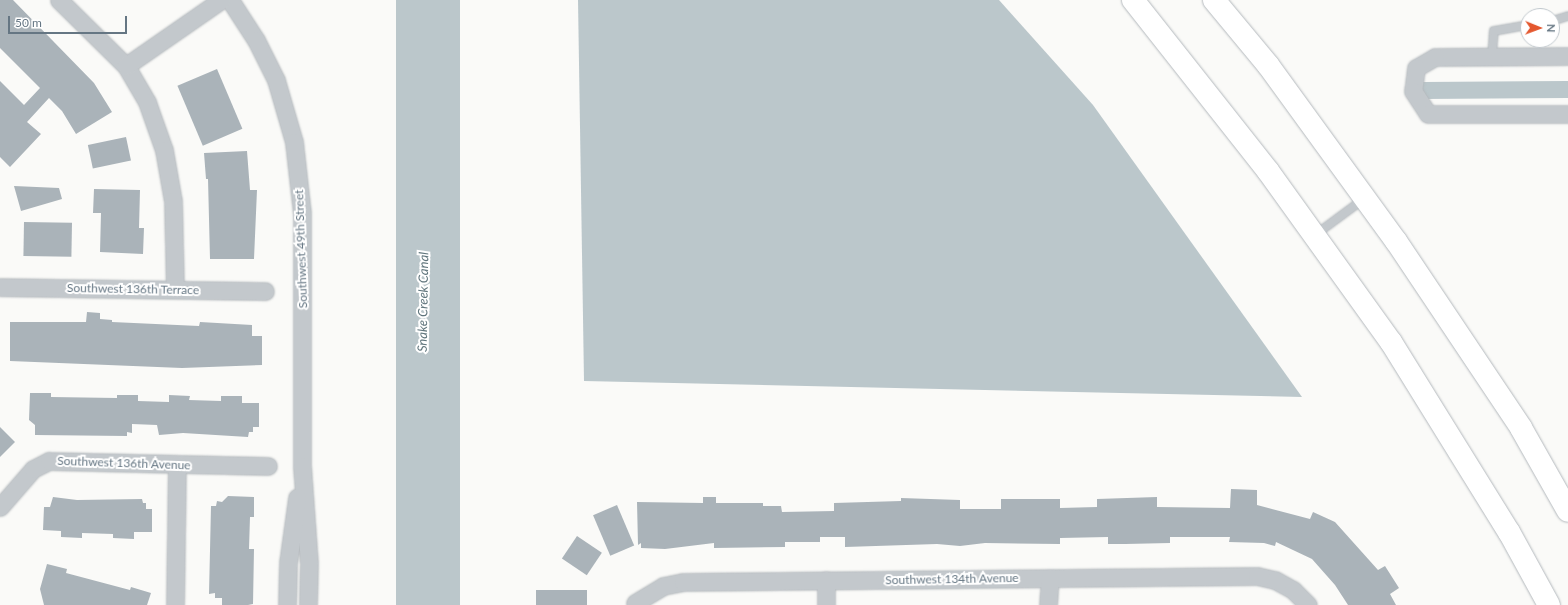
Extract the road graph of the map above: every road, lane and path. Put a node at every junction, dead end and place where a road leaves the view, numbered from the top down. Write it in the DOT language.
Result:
graph roads {
  1 [pos="58,0"];
  2 [pos="221,0"];
  3 [pos="230,0"];
  4 [pos="1133,0"];
  5 [pos="1214,0"];
  6 [pos="1520,26"];
  7 [pos="1568,56"];
  8 [pos="1492,57"];
  9 [pos="126,66"];
  10 [pos="1568,114"];
  11 [pos="1365,198"];
  12 [pos="1314,236"];
  13 [pos="0,287"];
  14 [pos="175,289"];
  15 [pos="265,291"];
  16 [pos="177,464"];
  17 [pos="268,466"];
  18 [pos="302,466"];
  19 [pos="0,507"];
  20 [pos="1568,511"];
  21 [pos="1050,578"];
  22 [pos="826,580"];
  23 [pos="635,603"];
  24 [pos="175,605"];
  25 [pos="287,605"];
  26 [pos="308,605"];
  27 [pos="826,605"];
  28 [pos="1048,605"];
  29 [pos="1308,605"];
  30 [pos="1549,605"];
  1 -- 9 [label="street"];
  2 -- 9 [label="street"];
  3 -- 18 [label="street, Southwest 49th Street"];
  4 -- 12 [label="highway"];
  5 -- 11 [label="highway"];
  6 -- 8 [label="lane"];
  7 -- 8 [label="street"];
  8 -- 10 [label="street"];
  9 -- 14 [label="street"];
  11 -- 12 [label="lane"];
  11 -- 20 [label="highway"];
  12 -- 30 [label="highway"];
  13 -- 14 [label="street, Southwest 136th Terrace"];
  14 -- 15 [label="street, Southwest 136th Terrace"];
  16 -- 17 [label="street, Southwest 136th Avenue"];
  16 -- 19 [label="street, Southwest 136th Avenue"];
  16 -- 24 [label="street"];
  18 -- 25 [label="street, Southwest 49th Street"];
  18 -- 26 [label="street, Southwest 49th Street"];
  21 -- 22 [label="street, Southwest 134th Avenue"];
  21 -- 28 [label="street"];
  21 -- 29 [label="street, Southwest 134th Avenue"];
  22 -- 23 [label="street, Southwest 134th Avenue"];
  22 -- 27 [label="street"];
}
